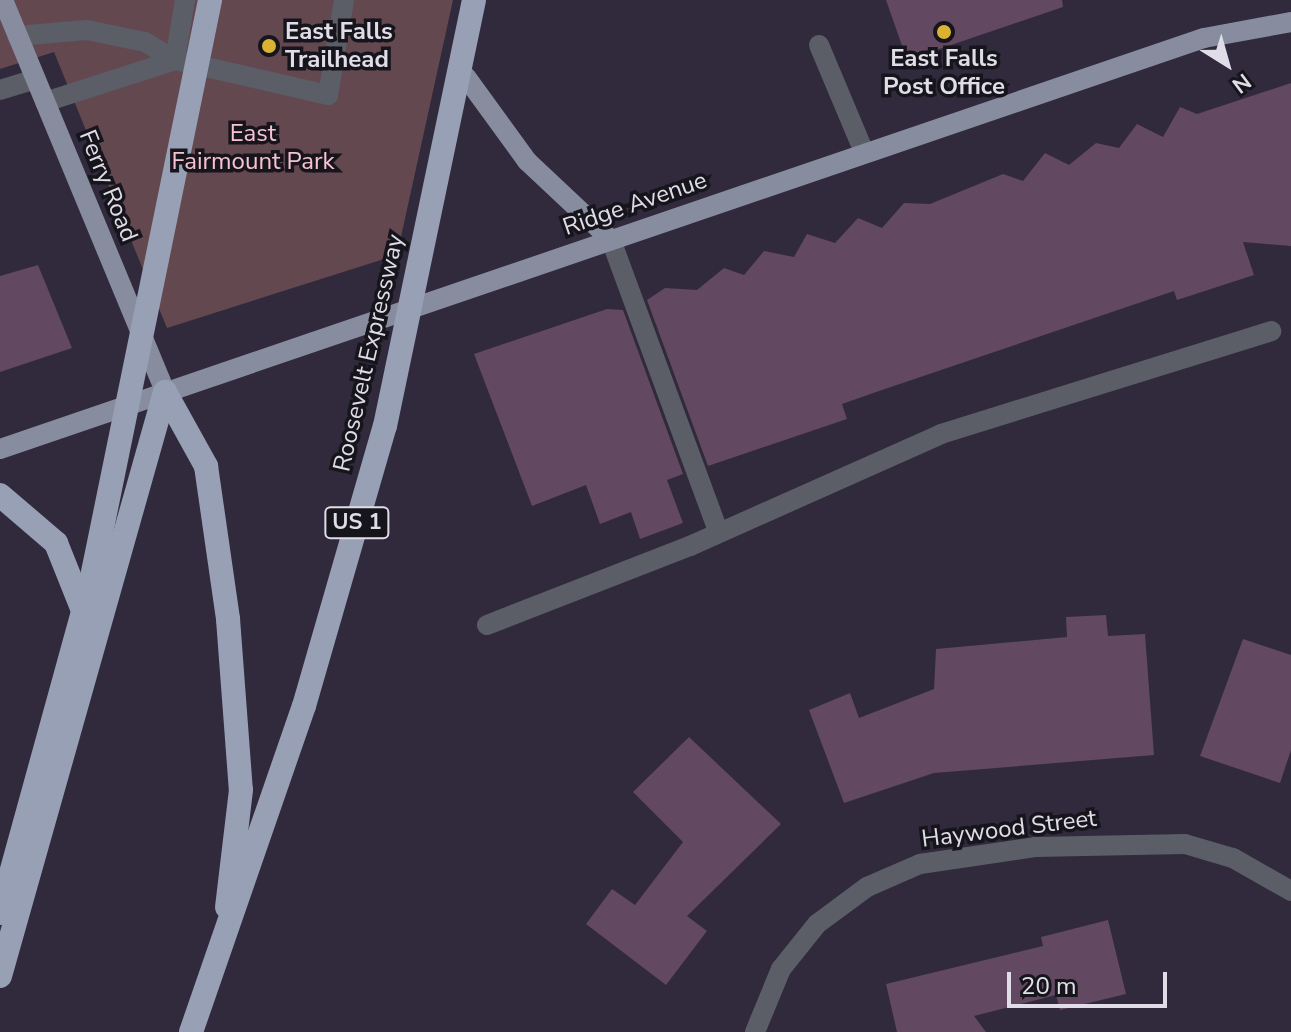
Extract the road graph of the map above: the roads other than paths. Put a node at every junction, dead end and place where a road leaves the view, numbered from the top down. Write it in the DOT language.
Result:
graph roads {
  1 [pos="3,0"];
  2 [pos="185,0"];
  3 [pos="210,0"];
  4 [pos="344,0"];
  5 [pos="474,0"];
  6 [pos="484,0"];
  7 [pos="1291,22"];
  8 [pos="17,36"];
  9 [pos="819,45"];
  10 [pos="175,60"];
  11 [pos="466,77"];
  12 [pos="35,79"];
  13 [pos="0,90"];
  14 [pos="45,102"];
  15 [pos="864,152"];
  16 [pos="611,240"];
  17 [pos="408,311"];
  18 [pos="1271,331"];
  19 [pos="165,392"];
  20 [pos="0,449"];
  21 [pos="0,495"];
  22 [pos="717,528"];
  23 [pos="487,625"];
  24 [pos="89,660"];
  25 [pos="1291,891"];
  26 [pos="0,913"];
  27 [pos="226,913"];
  28 [pos="0,976"];
  29 [pos="183,1032"];
  30 [pos="191,1032"];
  31 [pos="755,1032"];
  1 -- 8 [label="main road, Ferry Road"];
  2 -- 10 [label="street"];
  3 -- 26 [label="highway, bridge"];
  4 -- 10 [label="street"];
  5 -- 30 [label="highway, Roosevelt Expressway / US 1, bridge"];
  6 -- 11 [label="main road"];
  7 -- 15 [label="main road, Ridge Avenue"];
  8 -- 10 [label="street"];
  8 -- 12 [label="main road, Ferry Road"];
  9 -- 15 [label="street"];
  10 -- 14 [label="street"];
  11 -- 16 [label="main road"];
  11 -- 17 [label="main road"];
  12 -- 13 [label="street"];
  12 -- 14 [label="main road, Ferry Road"];
  14 -- 19 [label="main road, Ferry Road"];
  15 -- 16 [label="main road, Ridge Avenue"];
  16 -- 17 [label="main road, Ridge Avenue"];
  16 -- 22 [label="street"];
  17 -- 19 [label="main road, Ridge Avenue"];
  17 -- 27 [label="highway"];
  18 -- 22 [label="street"];
  19 -- 20 [label="main road, Ridge Avenue"];
  19 -- 24 [label="highway"];
  19 -- 27 [label="highway"];
  21 -- 24 [label="highway"];
  22 -- 23 [label="street"];
  24 -- 28 [label="highway"];
  25 -- 31 [label="street, Haywood Street"];
  27 -- 29 [label="highway"];
}
